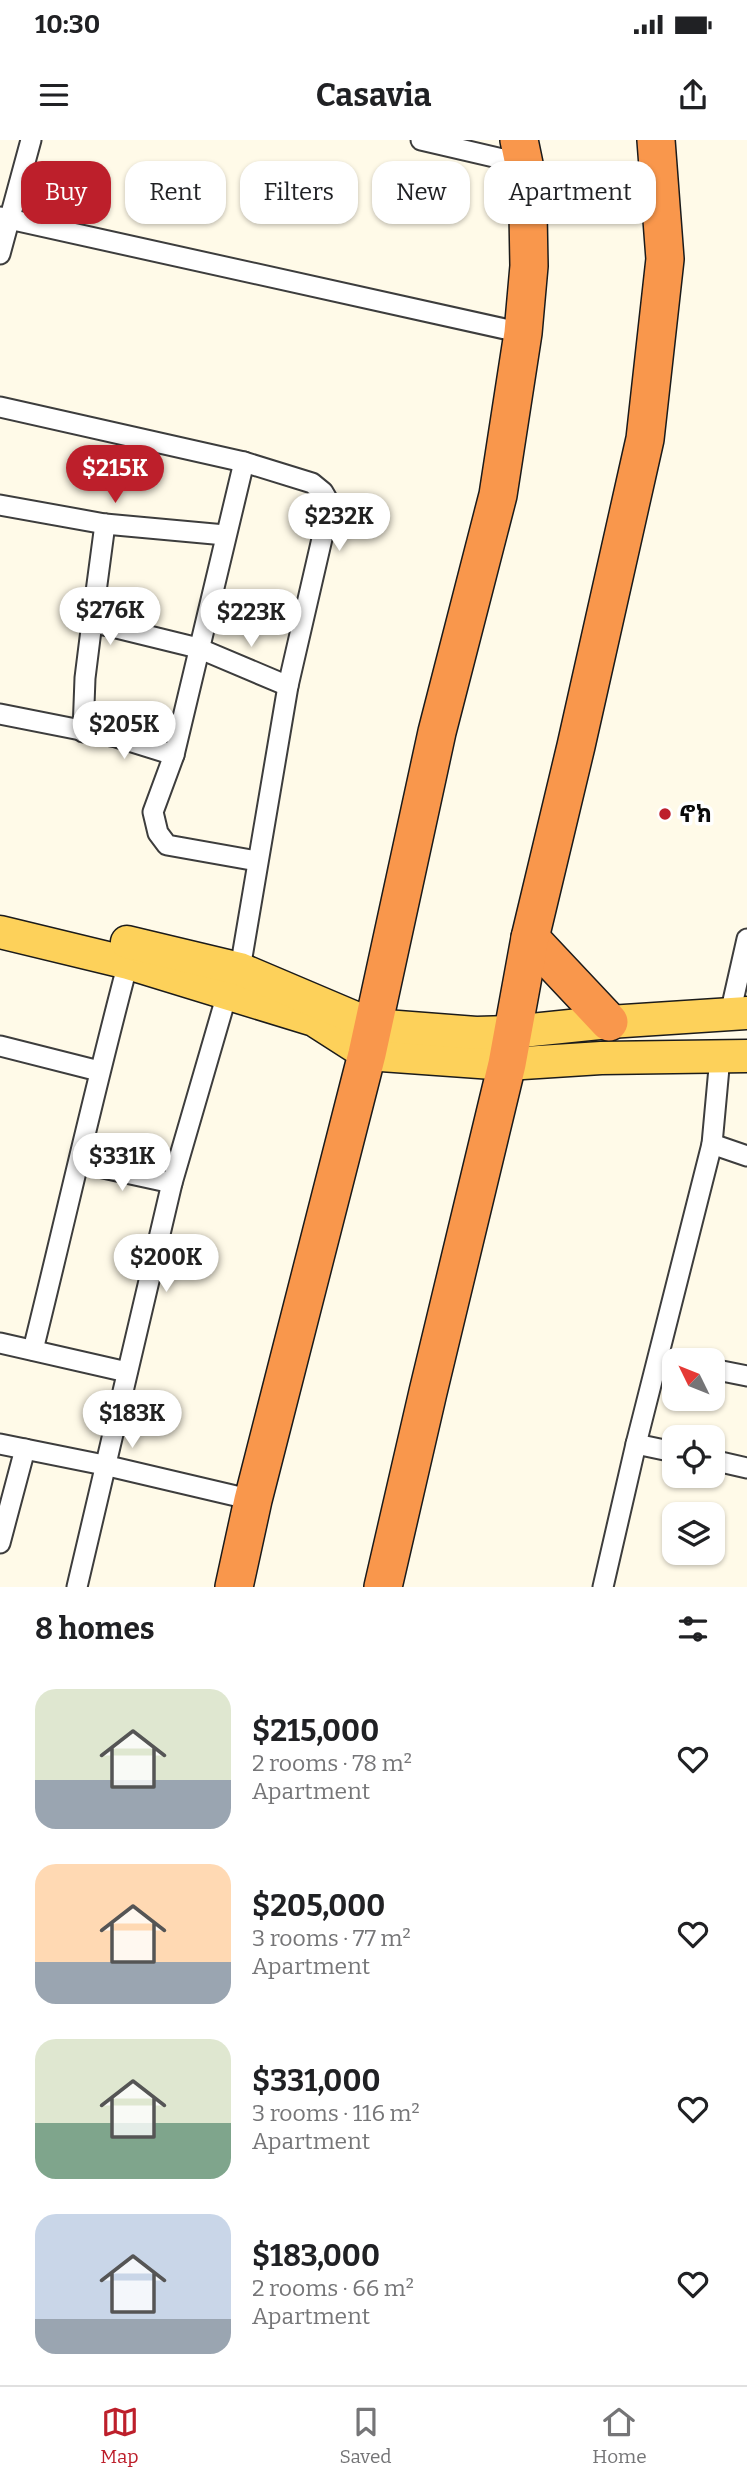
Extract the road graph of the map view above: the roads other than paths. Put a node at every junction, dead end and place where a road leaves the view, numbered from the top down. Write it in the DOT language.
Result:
graph roads {
  1 [pos="31,140"];
  2 [pos="421,140"];
  3 [pos="656,140"];
  4 [pos="522,152"];
  5 [pos="4,218"];
  6 [pos="0,254"];
  7 [pos="523,332"];
  8 [pos="0,407"];
  9 [pos="244,462"];
  10 [pos="0,505"];
  11 [pos="105,524"];
  12 [pos="225,535"];
  13 [pos="92,622"];
  14 [pos="198,648"];
  15 [pos="288,686"];
  16 [pos="0,714"];
  17 [pos="83,732"];
  18 [pos="174,755"];
  19 [pos="257,861"];
  20 [pos="0,913"];
  21 [pos="0,932"];
  22 [pos="530,937"];
  23 [pos="747,939"];
  24 [pos="128,963"];
  25 [pos="234,981"];
  26 [pos="738,1013"];
  27 [pos="610,1022"];
  28 [pos="370,1039"];
  29 [pos="0,1046"];
  30 [pos="510,1048"];
  31 [pos="734,1056"];
  32 [pos="99,1071"];
  33 [pos="712,1144"];
  34 [pos="747,1156"];
  35 [pos="80,1163"];
  36 [pos="172,1183"];
  37 [pos="0,1343"];
  38 [pos="668,1348"];
  39 [pos="33,1350"];
  40 [pos="662,1369"];
  41 [pos="725,1370"];
  42 [pos="127,1372"];
  43 [pos="746,1372"];
  44 [pos="0,1444"];
  45 [pos="636,1444"];
  46 [pos="25,1449"];
  47 [pos="662,1449"];
  48 [pos="725,1463"];
  49 [pos="104,1465"];
  50 [pos="747,1468"];
  51 [pos="253,1500"];
  52 [pos="1,1536"];
  53 [pos="77,1587"];
  54 [pos="234,1587"];
  55 [pos="383,1587"];
  56 [pos="604,1587"];
  1 -- 5 [label="street"];
  2 -- 4 [label="street"];
  3 -- 22 [label="highway"];
  4 -- 7 [label="highway"];
  5 -- 6 [label="street"];
  5 -- 7 [label="street"];
  7 -- 28 [label="highway"];
  8 -- 9 [label="street"];
  9 -- 12 [label="street"];
  9 -- 15 [label="street"];
  10 -- 11 [label="street"];
  11 -- 12 [label="street"];
  11 -- 13 [label="street"];
  12 -- 14 [label="street"];
  13 -- 14 [label="street"];
  13 -- 17 [label="street"];
  14 -- 15 [label="street"];
  14 -- 18 [label="street"];
  15 -- 19 [label="street"];
  16 -- 17 [label="street"];
  17 -- 18 [label="street"];
  18 -- 19 [label="street"];
  19 -- 25 [label="street"];
  20 -- 25 [label="main road"];
  21 -- 24 [label="main road"];
  22 -- 27 [label="highway"];
  22 -- 30 [label="highway"];
  23 -- 26 [label="street"];
  24 -- 25 [label="main road"];
  24 -- 32 [label="street"];
  25 -- 28 [label="main road"];
  25 -- 36 [label="street"];
  26 -- 27 [label="main road"];
  27 -- 30 [label="main road"];
  28 -- 30 [label="main road"];
  28 -- 51 [label="highway"];
  29 -- 32 [label="street"];
  30 -- 31 [label="main road"];
  30 -- 55 [label="highway"];
  31 -- 33 [label="street"];
  32 -- 35 [label="street"];
  33 -- 34 [label="street"];
  33 -- 38 [label="street"];
  35 -- 36 [label="street"];
  35 -- 39 [label="street"];
  36 -- 42 [label="street"];
  37 -- 39 [label="street"];
  39 -- 42 [label="street"];
  40 -- 45 [label="street"];
  41 -- 43 [label="street"];
  42 -- 49 [label="street"];
  44 -- 46 [label="street"];
  45 -- 47 [label="street"];
  45 -- 56 [label="street"];
  46 -- 49 [label="street"];
  46 -- 52 [label="street"];
  48 -- 50 [label="street"];
  49 -- 51 [label="street"];
  49 -- 53 [label="street"];
  51 -- 54 [label="highway"];
}
